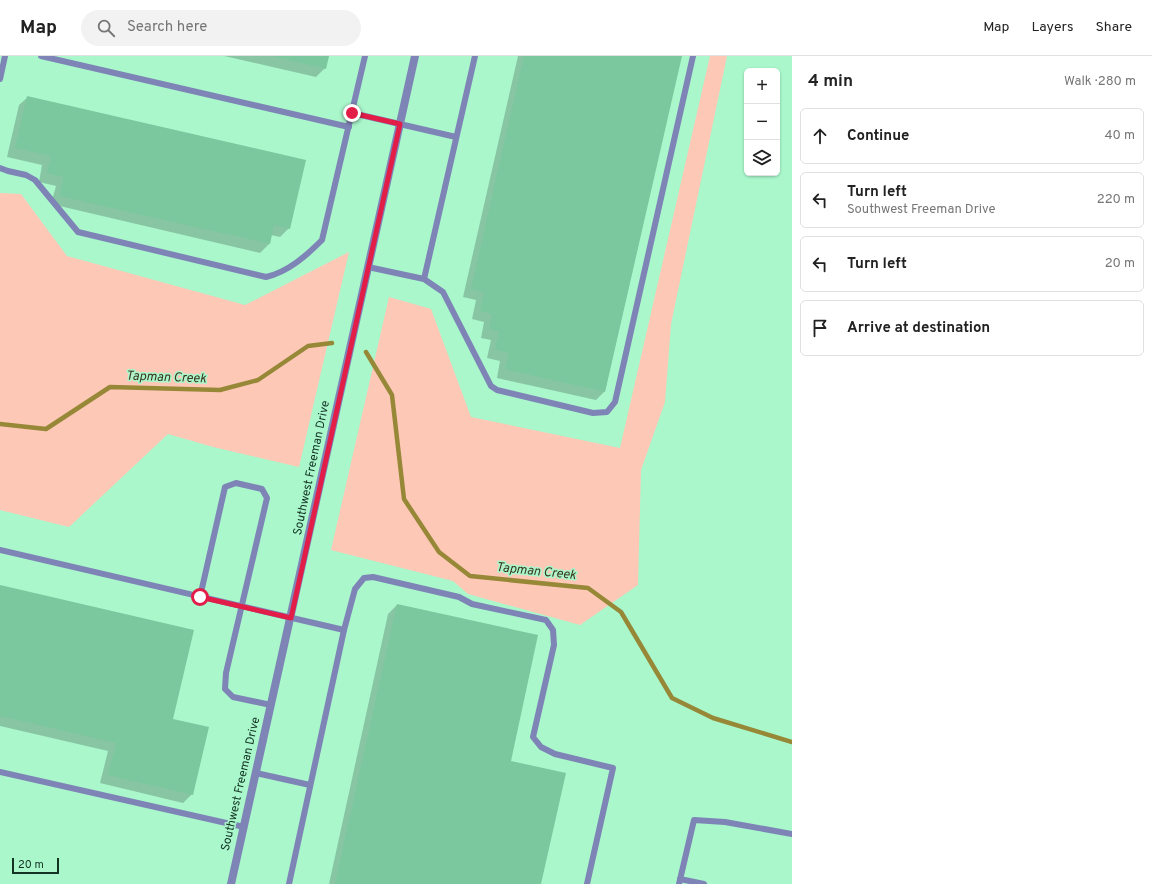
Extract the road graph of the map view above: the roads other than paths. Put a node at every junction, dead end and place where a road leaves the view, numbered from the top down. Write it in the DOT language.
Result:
graph roads {
  1 [pos="5,56"];
  2 [pos="41,56"];
  3 [pos="365,56"];
  4 [pos="415,56"];
  5 [pos="475,56"];
  6 [pos="693,56"];
  7 [pos="0,79"];
  8 [pos="352,113"];
  9 [pos="400,124"];
  10 [pos="349,127"];
  11 [pos="456,137"];
  12 [pos="0,168"];
  13 [pos="368,267"];
  14 [pos="424,279"];
  15 [pos="0,550"];
  16 [pos="200,597"];
  17 [pos="242,606"];
  18 [pos="291,618"];
  19 [pos="344,630"];
  20 [pos="271,705"];
  21 [pos="0,772"];
  22 [pos="256,773"];
  23 [pos="310,785"];
  24 [pos="244,827"];
  25 [pos="792,834"];
  26 [pos="680,881"];
  27 [pos="231,884"];
  28 [pos="289,884"];
  29 [pos="587,884"];
  30 [pos="704,884"];
  1 -- 7 [label="lane"];
  2 -- 10 [label="lane"];
  3 -- 8 [label="lane"];
  4 -- 9 [label="street, Southwest Freeman Drive"];
  5 -- 11 [label="lane"];
  6 -- 14 [label="lane"];
  8 -- 9 [label="lane"];
  8 -- 10 [label="lane"];
  9 -- 11 [label="lane"];
  9 -- 13 [label="street, Southwest Freeman Drive"];
  10 -- 12 [label="lane"];
  11 -- 14 [label="lane"];
  13 -- 14 [label="lane"];
  13 -- 18 [label="street, Southwest Freeman Drive"];
  15 -- 16 [label="lane"];
  16 -- 17 [label="lane"];
  16 -- 17 [label="lane"];
  17 -- 18 [label="lane"];
  17 -- 20 [label="lane"];
  18 -- 19 [label="lane"];
  18 -- 20 [label="street, Southwest Freeman Drive"];
  19 -- 23 [label="lane"];
  19 -- 29 [label="lane"];
  20 -- 22 [label="street, Southwest Freeman Drive"];
  21 -- 24 [label="lane"];
  22 -- 23 [label="lane"];
  22 -- 24 [label="street, Southwest Freeman Drive"];
  23 -- 28 [label="lane"];
  24 -- 27 [label="street, Southwest Freeman Drive"];
  25 -- 26 [label="lane"];
  26 -- 30 [label="lane"];
}
